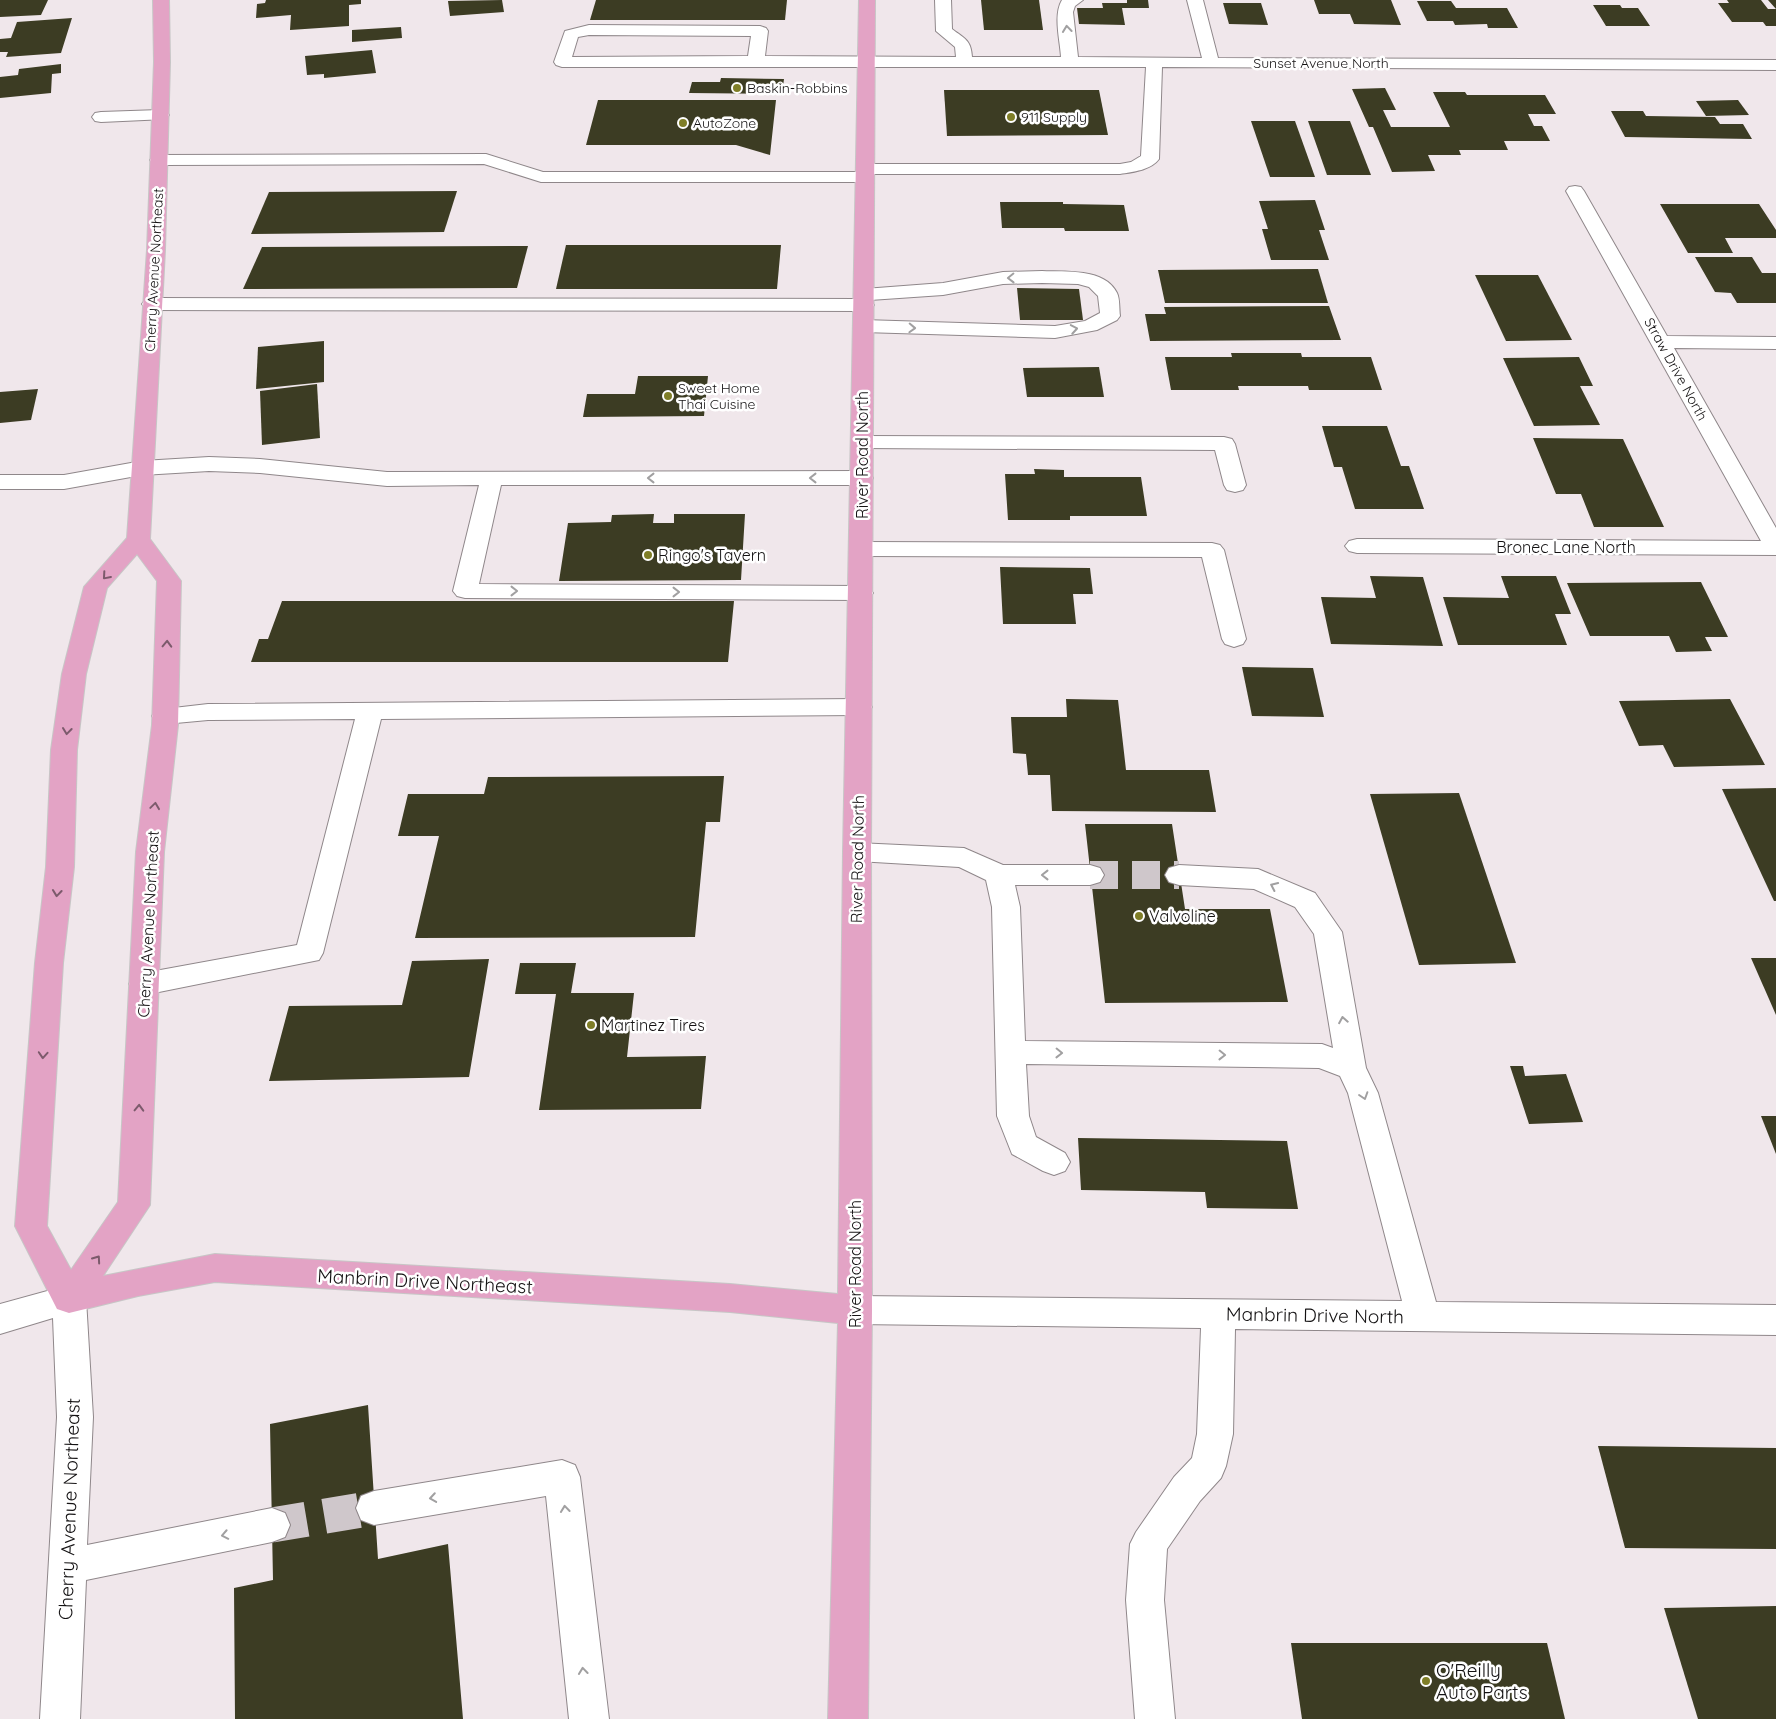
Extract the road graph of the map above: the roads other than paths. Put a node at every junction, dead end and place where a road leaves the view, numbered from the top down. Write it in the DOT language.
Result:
graph roads {
  1 [pos="161,0"];
  2 [pos="867,0"];
  3 [pos="943,0"];
  4 [pos="1075,0"];
  5 [pos="1195,0"];
  6 [pos="756,61"];
  7 [pos="866,61"];
  8 [pos="964,62"];
  9 [pos="1070,62"];
  10 [pos="1154,62"];
  11 [pos="1211,63"];
  12 [pos="1776,65"];
  13 [pos="160,115"];
  14 [pos="101,118"];
  15 [pos="159,160"];
  16 [pos="865,173"];
  17 [pos="1576,190"];
  18 [pos="152,304"];
  19 [pos="864,309"];
  20 [pos="1662,342"];
  21 [pos="1776,343"];
  22 [pos="862,442"];
  23 [pos="142,468"];
  24 [pos="492,478"];
  25 [pos="862,478"];
  26 [pos="0,482"];
  27 [pos="1235,484"];
  28 [pos="138,539"];
  29 [pos="1357,546"];
  30 [pos="1776,548"];
  31 [pos="862,549"];
  32 [pos="861,594"];
  33 [pos="1234,639"];
  34 [pos="859,707"];
  35 [pos="370,711"];
  36 [pos="165,716"];
  37 [pos="857,852"];
  38 [pos="999,875"];
  39 [pos="1090,875"];
  40 [pos="1179,875"];
  41 [pos="144,984"];
  42 [pos="1011,1052"];
  43 [pos="1351,1068"];
  44 [pos="1054,1162"];
  45 [pos="69,1299"];
  46 [pos="855,1310"];
  47 [pos="1218,1314"];
  48 [pos="1423,1317"];
  49 [pos="0,1319"];
  50 [pos="1776,1320"];
  51 [pos="374,1508"];
  52 [pos="272,1525"];
  53 [pos="68,1566"];
  54 [pos="60,1719"];
  55 [pos="589,1719"];
  56 [pos="848,1719"];
  57 [pos="1156,1719"];
  1 -- 13 [label="main road, Cherry Avenue Northeast"];
  2 -- 7 [label="main road, River Road North"];
  3 -- 8 [label="street"];
  9 -- 4 [label="street, one-way"];
  5 -- 11 [label="street"];
  6 -- 6 [label="street, Sunset Avenue North"];
  6 -- 7 [label="street, Sunset Avenue North"];
  7 -- 8 [label="street, Sunset Avenue North"];
  7 -- 16 [label="main road, River Road North"];
  8 -- 9 [label="street, Sunset Avenue North"];
  9 -- 10 [label="street, Sunset Avenue North"];
  10 -- 11 [label="street, Sunset Avenue North"];
  10 -- 16 [label="street"];
  11 -- 12 [label="street, Sunset Avenue North"];
  13 -- 14 [label="street"];
  13 -- 15 [label="main road, Cherry Avenue Northeast"];
  15 -- 16 [label="street"];
  15 -- 18 [label="main road, Cherry Avenue Northeast"];
  16 -- 19 [label="main road, River Road North"];
  17 -- 20 [label="street, Straw Drive North"];
  18 -- 19 [label="street"];
  18 -- 23 [label="main road, Cherry Avenue Northeast"];
  19 -- 19 [label="street, one-way"];
  19 -- 22 [label="main road, River Road North"];
  20 -- 21 [label="street"];
  20 -- 30 [label="street, Straw Drive North"];
  22 -- 25 [label="main road, River Road North"];
  22 -- 27 [label="street"];
  23 -- 24 [label="street"];
  23 -- 26 [label="street"];
  23 -- 28 [label="main road, Cherry Avenue Northeast"];
  25 -- 24 [label="street, one-way"];
  24 -- 32 [label="street, one-way"];
  25 -- 31 [label="main road, River Road North"];
  36 -- 28 [label="main road, Cherry Avenue Northeast, one-way"];
  28 -- 45 [label="main road, Cherry Avenue Northeast, one-way"];
  29 -- 30 [label="street, Bronec Lane North"];
  31 -- 32 [label="main road, River Road North"];
  31 -- 33 [label="street"];
  32 -- 34 [label="main road, River Road North"];
  34 -- 35 [label="street"];
  34 -- 37 [label="main road, River Road North"];
  35 -- 36 [label="street"];
  35 -- 41 [label="street"];
  41 -- 36 [label="main road, Cherry Avenue Northeast, one-way"];
  37 -- 38 [label="street"];
  37 -- 46 [label="main road, River Road North"];
  39 -- 38 [label="street, one-way"];
  38 -- 42 [label="street"];
  43 -- 40 [label="street, one-way"];
  45 -- 41 [label="main road, Cherry Avenue Northeast, one-way"];
  42 -- 43 [label="street, one-way"];
  42 -- 44 [label="street"];
  43 -- 48 [label="street, one-way"];
  45 -- 46 [label="main road, Manbrin Drive Northeast"];
  45 -- 49 [label="street, Manbrin Drive Northeast"];
  45 -- 53 [label="street, Cherry Avenue Northeast"];
  46 -- 47 [label="street, Manbrin Drive North"];
  46 -- 56 [label="main road, River Road North"];
  47 -- 48 [label="street, Manbrin Drive North"];
  47 -- 57 [label="street"];
  48 -- 50 [label="street, Manbrin Drive North"];
  55 -- 51 [label="street, one-way"];
  52 -- 53 [label="street, one-way"];
  53 -- 54 [label="street, Cherry Avenue Northeast"];
}
